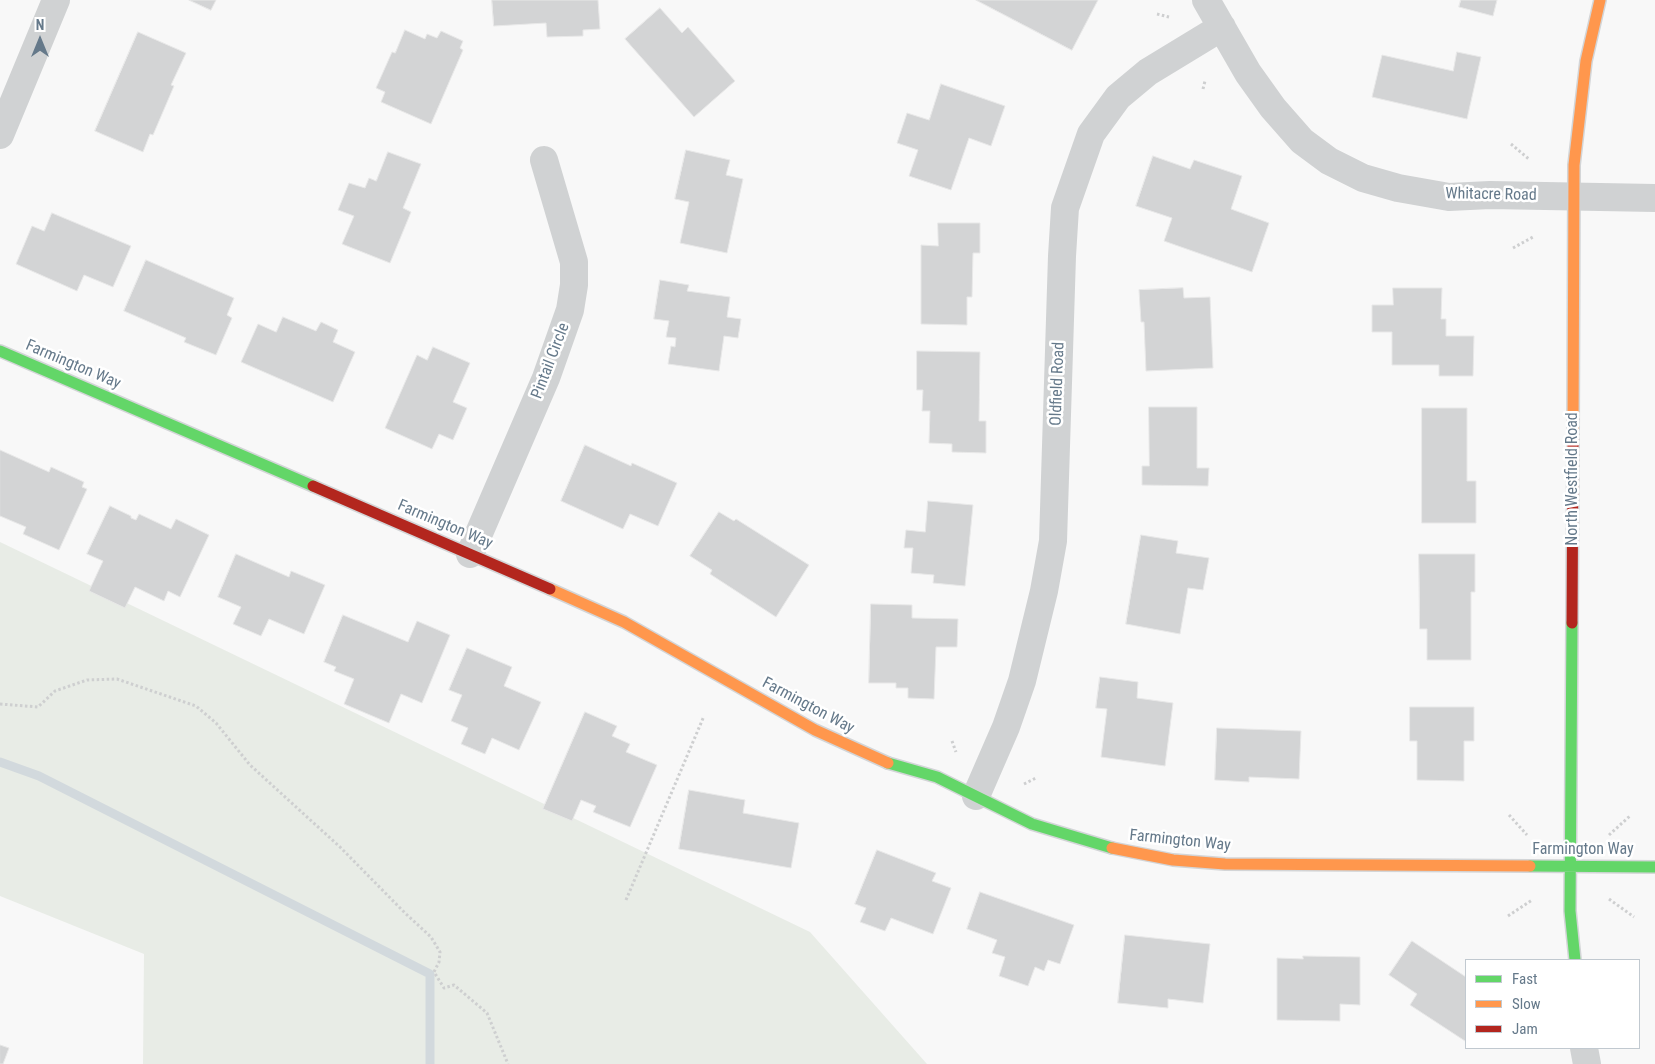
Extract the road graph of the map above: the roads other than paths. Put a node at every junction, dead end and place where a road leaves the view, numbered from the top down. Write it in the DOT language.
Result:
graph roads {
  1 [pos="56,0"];
  2 [pos="1206,0"];
  3 [pos="1600,0"];
  4 [pos="1222,27"];
  5 [pos="0,135"];
  6 [pos="544,160"];
  7 [pos="1574,197"];
  8 [pos="1655,198"];
  9 [pos="0,351"];
  10 [pos="470,554"];
  11 [pos="976,796"];
  12 [pos="1655,866"];
  13 [pos="1570,867"];
  14 [pos="1575,959"];
  15 [pos="1584,1049"];
  16 [pos="1587,1064"];
  1 -- 5 [label="street"];
  2 -- 4 [label="street, Whitacre Road"];
  3 -- 7 [label="street, North Westfield Road"];
  4 -- 7 [label="street, Whitacre Road"];
  4 -- 11 [label="street, Oldfield Road"];
  6 -- 10 [label="street, Pintail Circle"];
  7 -- 8 [label="street, Whitacre Road"];
  7 -- 13 [label="street, North Westfield Road"];
  9 -- 10 [label="street, Farmington Way"];
  10 -- 11 [label="street, Farmington Way"];
  11 -- 13 [label="street, Farmington Way"];
  12 -- 13 [label="street, Farmington Way"];
  13 -- 14 [label="street, North Westfield Road"];
  15 -- 16 [label="street"];
}
